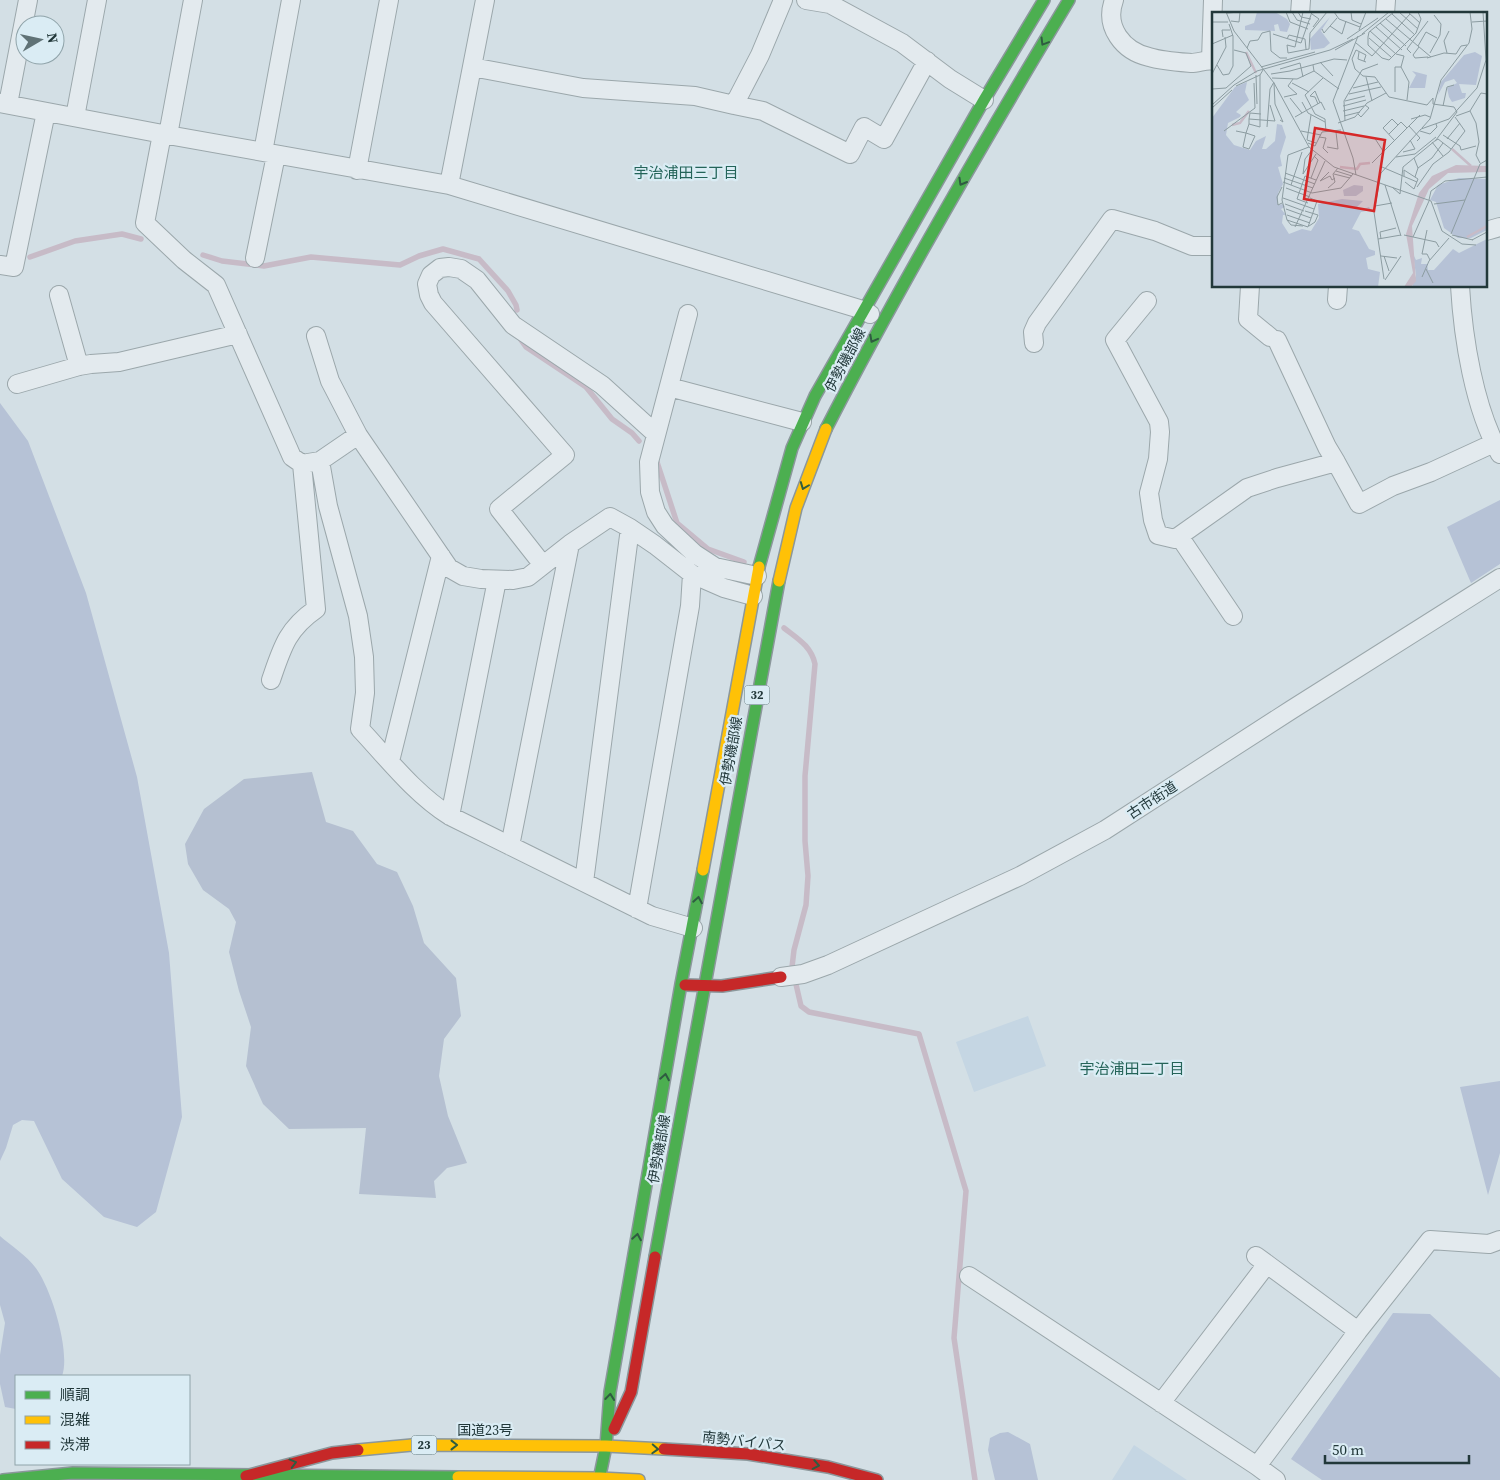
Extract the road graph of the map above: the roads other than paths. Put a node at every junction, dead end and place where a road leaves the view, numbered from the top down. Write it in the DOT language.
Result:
graph roads {
  1 [pos="28,0"];
  2 [pos="96,0"];
  3 [pos="193,0"];
  4 [pos="291,0"];
  5 [pos="389,0"];
  6 [pos="485,0"];
  7 [pos="783,0"];
  8 [pos="806,0"];
  9 [pos="1068,0"];
  10 [pos="1114,0"];
  11 [pos="1037,3"];
  12 [pos="927,61"];
  13 [pos="1212,61"];
  14 [pos="472,67"];
  15 [pos="984,100"];
  16 [pos="4,103"];
  17 [pos="734,105"];
  18 [pos="46,112"];
  19 [pos="75,117"];
  20 [pos="165,134"];
  21 [pos="270,154"];
  22 [pos="357,170"];
  23 [pos="449,185"];
  24 [pos="1212,246"];
  25 [pos="255,258"];
  26 [pos="0,265"];
  27 [pos="1250,288"];
  28 [pos="1460,288"];
  29 [pos="60,295"];
  30 [pos="1148,301"];
  31 [pos="863,310"];
  32 [pos="688,314"];
  33 [pos="883,321"];
  34 [pos="238,334"];
  35 [pos="316,336"];
  36 [pos="1034,343"];
  37 [pos="80,366"];
  38 [pos="18,384"];
  39 [pos="669,387"];
  40 [pos="802,422"];
  41 [pos="656,434"];
  42 [pos="358,435"];
  43 [pos="1497,448"];
  44 [pos="320,461"];
  45 [pos="1336,462"];
  46 [pos="302,464"];
  47 [pos="630,528"];
  48 [pos="1179,536"];
  49 [pos="570,544"];
  50 [pos="441,556"];
  51 [pos="543,565"];
  52 [pos="692,574"];
  53 [pos="757,576"];
  54 [pos="1500,578"];
  55 [pos="498,580"];
  56 [pos="753,596"];
  57 [pos="1234,616"];
  58 [pos="271,680"];
  59 [pos="390,760"];
  60 [pos="450,816"];
  61 [pos="510,846"];
  62 [pos="584,882"];
  63 [pos="637,909"];
  64 [pos="693,928"];
  65 [pos="781,977"];
  66 [pos="681,984"];
  67 [pos="703,988"];
  68 [pos="1500,1240"];
  69 [pos="969,1276"];
  70 [pos="1358,1331"];
  71 [pos="1161,1403"];
  72 [pos="606,1446"];
  73 [pos="1256,1466"];
  74 [pos="246,1476"];
  75 [pos="97,1477"];
  76 [pos="600,1479"];
  77 [pos="3,1480"];
  78 [pos="639,1480"];
  79 [pos="877,1480"];
  80 [pos="1276,1480"];
  1 -- 16 [label="street"];
  2 -- 19 [label="street"];
  3 -- 20 [label="street"];
  4 -- 21 [label="street"];
  5 -- 22 [label="street"];
  6 -- 14 [label="street"];
  7 -- 17 [label="street"];
  8 -- 12 [label="street"];
  9 -- 33 [label="main road, 伊勢磯部線 / 32, one-way"];
  10 -- 13 [label="street"];
  11 -- 15 [label="main road, 伊勢磯部線 / 32"];
  12 -- 15 [label="street"];
  12 -- 17 [label="street"];
  14 -- 17 [label="street"];
  14 -- 23 [label="street"];
  15 -- 31 [label="main road, 伊勢磯部線 / 32"];
  16 -- 18 [label="street"];
  18 -- 19 [label="street"];
  18 -- 26 [label="street"];
  19 -- 20 [label="street"];
  20 -- 21 [label="street"];
  20 -- 34 [label="street"];
  21 -- 22 [label="street"];
  21 -- 25 [label="street"];
  22 -- 23 [label="street"];
  23 -- 31 [label="street"];
  24 -- 36 [label="street"];
  27 -- 45 [label="street"];
  28 -- 43 [label="street"];
  29 -- 37 [label="street"];
  30 -- 48 [label="street"];
  31 -- 33 [label="street"];
  31 -- 40 [label="main road, 伊勢磯部線 / 32"];
  32 -- 39 [label="street"];
  33 -- 67 [label="main road, 伊勢磯部線 / 32, one-way"];
  34 -- 37 [label="street"];
  34 -- 46 [label="street"];
  35 -- 42 [label="street"];
  37 -- 38 [label="street"];
  39 -- 40 [label="street"];
  39 -- 41 [label="street"];
  40 -- 53 [label="main road, 伊勢磯部線 / 32"];
  41 -- 51 [label="street"];
  41 -- 53 [label="street"];
  42 -- 44 [label="street"];
  42 -- 50 [label="street"];
  43 -- 45 [label="street"];
  44 -- 46 [label="street"];
  44 -- 59 [label="street"];
  45 -- 48 [label="street"];
  46 -- 58 [label="street"];
  47 -- 49 [label="street"];
  47 -- 52 [label="street"];
  47 -- 62 [label="street"];
  48 -- 57 [label="street"];
  49 -- 51 [label="street"];
  49 -- 61 [label="street"];
  50 -- 55 [label="street"];
  50 -- 59 [label="street"];
  51 -- 55 [label="street"];
  52 -- 56 [label="street"];
  52 -- 63 [label="street"];
  53 -- 56 [label="main road, 伊勢磯部線 / 32"];
  54 -- 65 [label="street, 古市街道"];
  55 -- 60 [label="street"];
  64 -- 56 [label="main road, 伊勢磯部線 / 32, one-way"];
  59 -- 60 [label="street"];
  60 -- 61 [label="street"];
  61 -- 62 [label="street"];
  62 -- 63 [label="street"];
  63 -- 64 [label="street"];
  64 -- 66 [label="main road, 伊勢磯部線 / 32"];
  65 -- 67 [label="main road"];
  66 -- 67 [label="main road"];
  72 -- 66 [label="main road, 伊勢磯部線 / 32, one-way"];
  67 -- 72 [label="main road, 伊勢磯部線 / 32"];
  68 -- 70 [label="street"];
  69 -- 71 [label="street"];
  70 -- 71 [label="street"];
  70 -- 73 [label="street"];
  71 -- 73 [label="street"];
  74 -- 72 [label="main road, 国道23号 / 23, one-way"];
  72 -- 76 [label="main road, 伊勢磯部線 / 32"];
  72 -- 79 [label="main road, 南勢バイパス / 23, one-way"];
  73 -- 80 [label="street"];
  74 -- 75 [label="main road, 国道23号 / 23"];
  74 -- 76 [label="main road, 国道23号 / 23"];
  75 -- 77 [label="main road, 国道23号 / 23"];
  76 -- 78 [label="main road, 23"];
}
